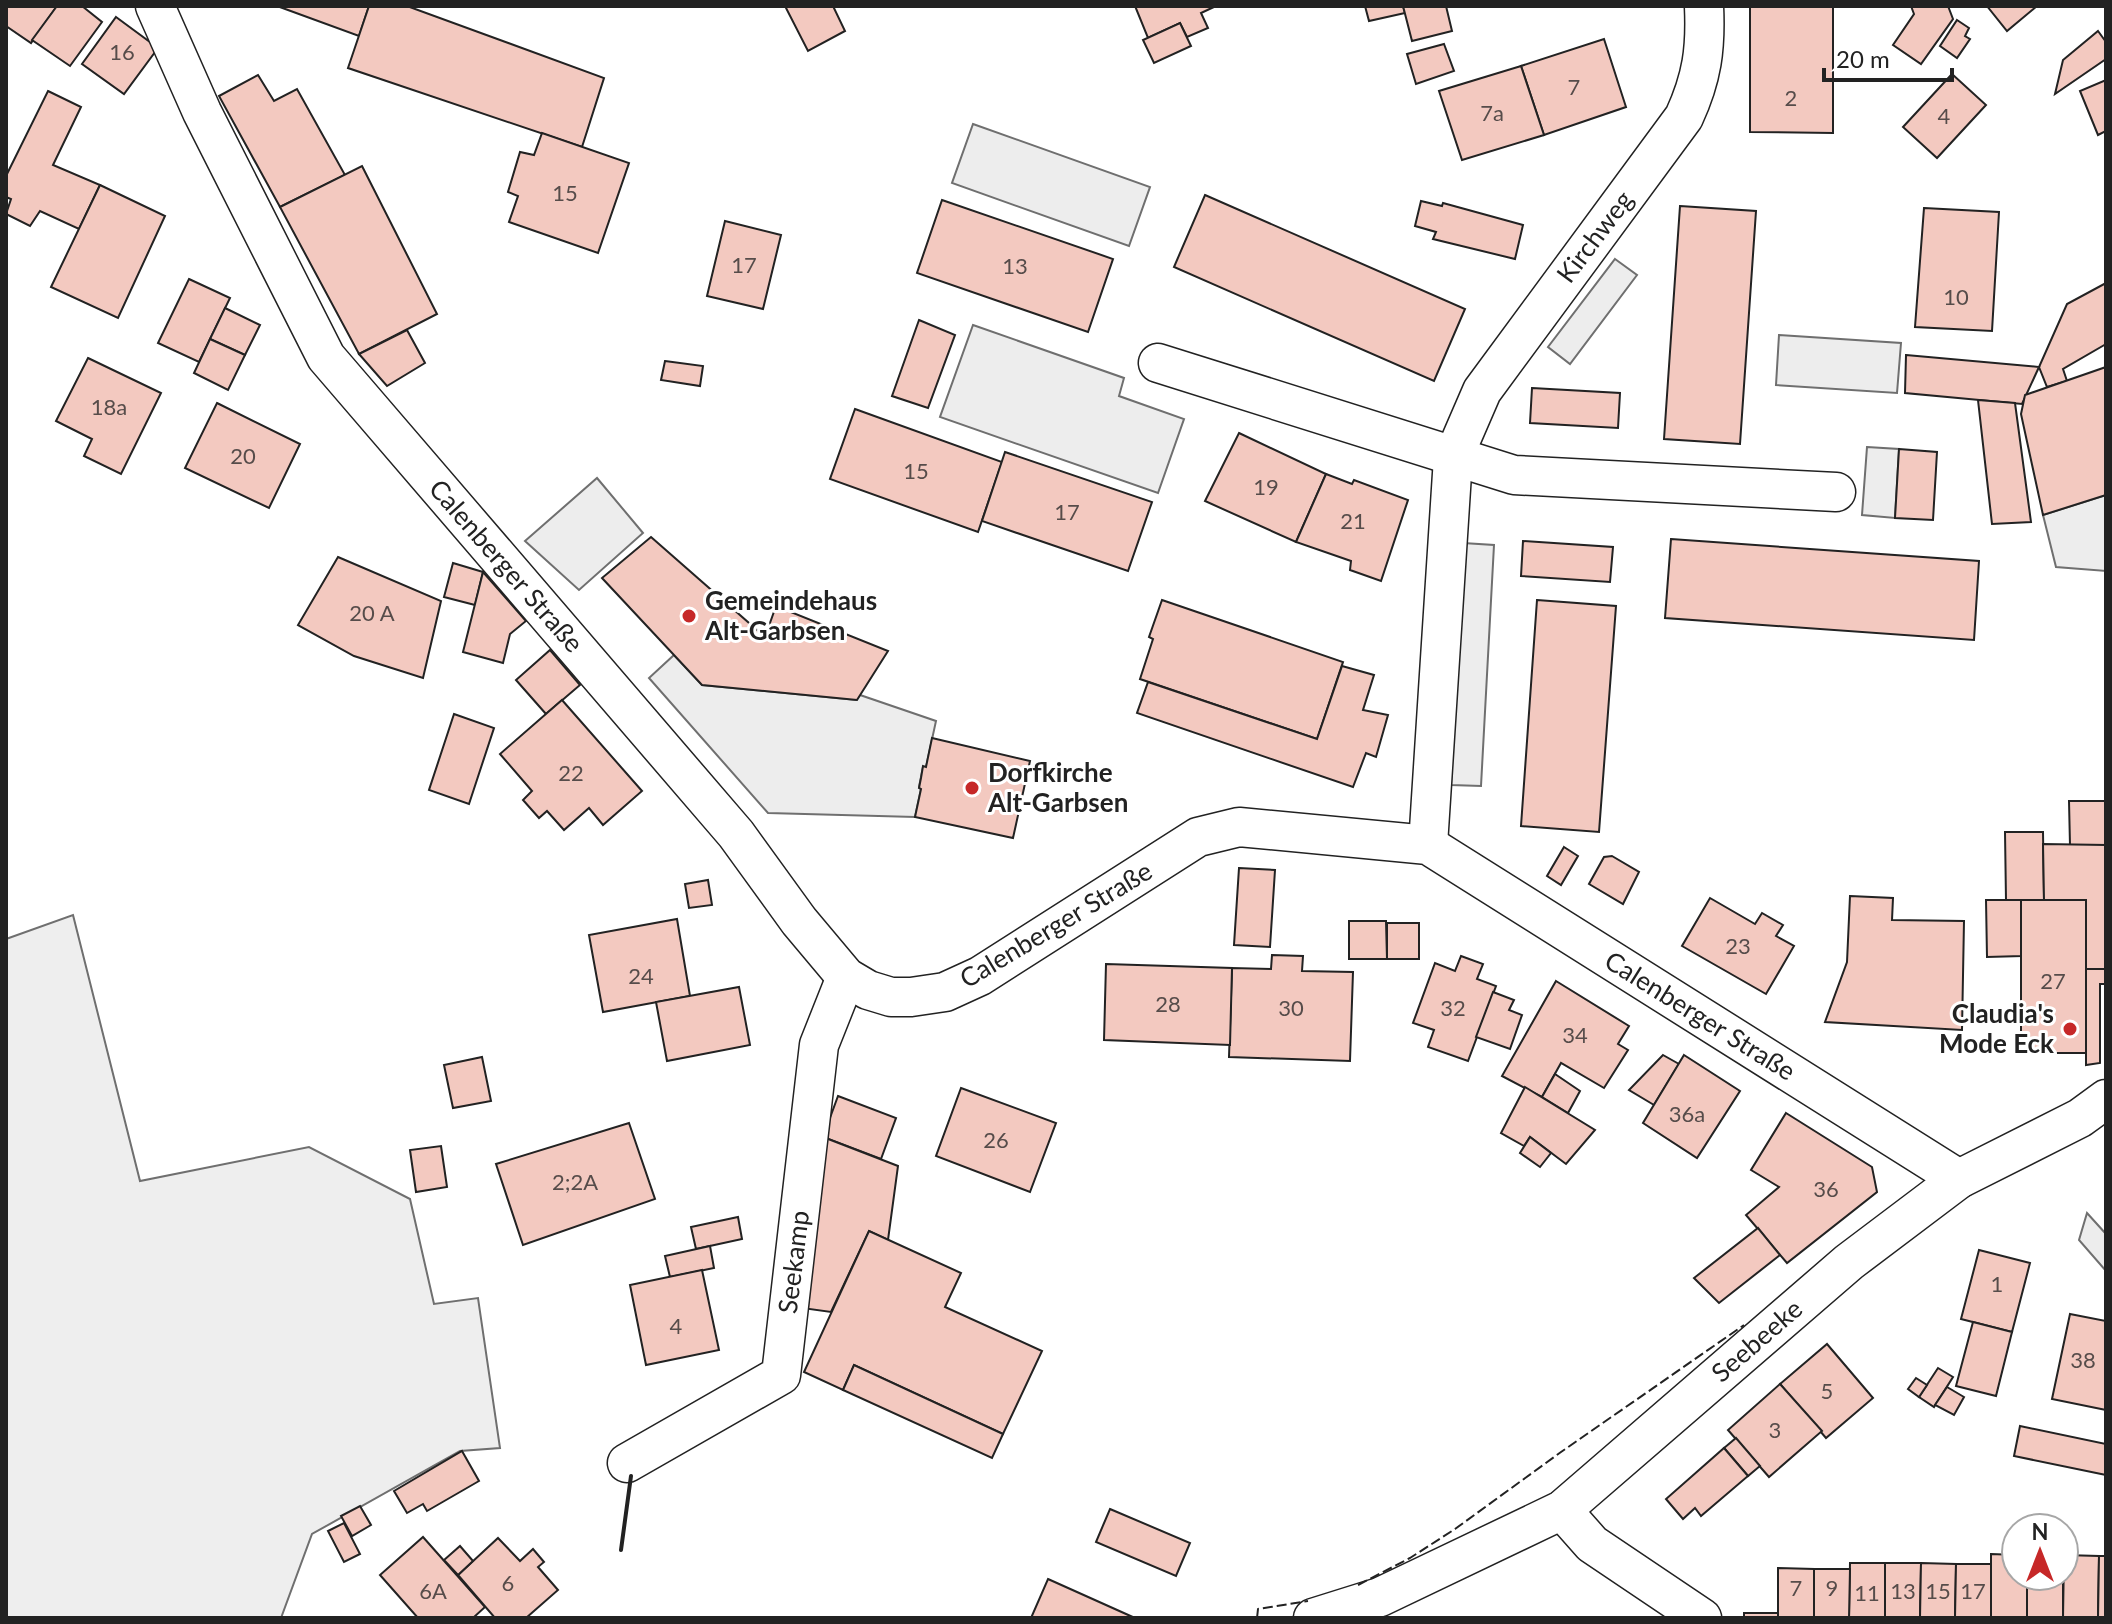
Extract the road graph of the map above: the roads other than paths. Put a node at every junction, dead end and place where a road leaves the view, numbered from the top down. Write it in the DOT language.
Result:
graph roads {
  1 [pos="155,6"];
  2 [pos="1704,6"];
  3 [pos="1158,363"];
  4 [pos="1453,458"];
  5 [pos="1836,492"];
  6 [pos="1428,845"];
  7 [pos="846,977"];
  8 [pos="2106,1099"];
  9 [pos="1959,1179"];
  10 [pos="627,1463"];
  11 [pos="1562,1510"];
  12 [pos="1313,1618"];
  13 [pos="1702,1618"];
  1 -- 7 [label="street, Calenberger Straße"];
  2 -- 4 [label="street, Kirchweg"];
  3 -- 4 [label="street"];
  4 -- 5 [label="street"];
  4 -- 6 [label="street, Kirchweg"];
  6 -- 7 [label="street, Calenberger Straße"];
  6 -- 9 [label="street, Calenberger Straße"];
  7 -- 10 [label="street, Seekamp"];
  8 -- 9 [label="street"];
  9 -- 11 [label="street, Seebeeke"];
  11 -- 12 [label="street, Seebeeke"];
  11 -- 13 [label="street"];
}
